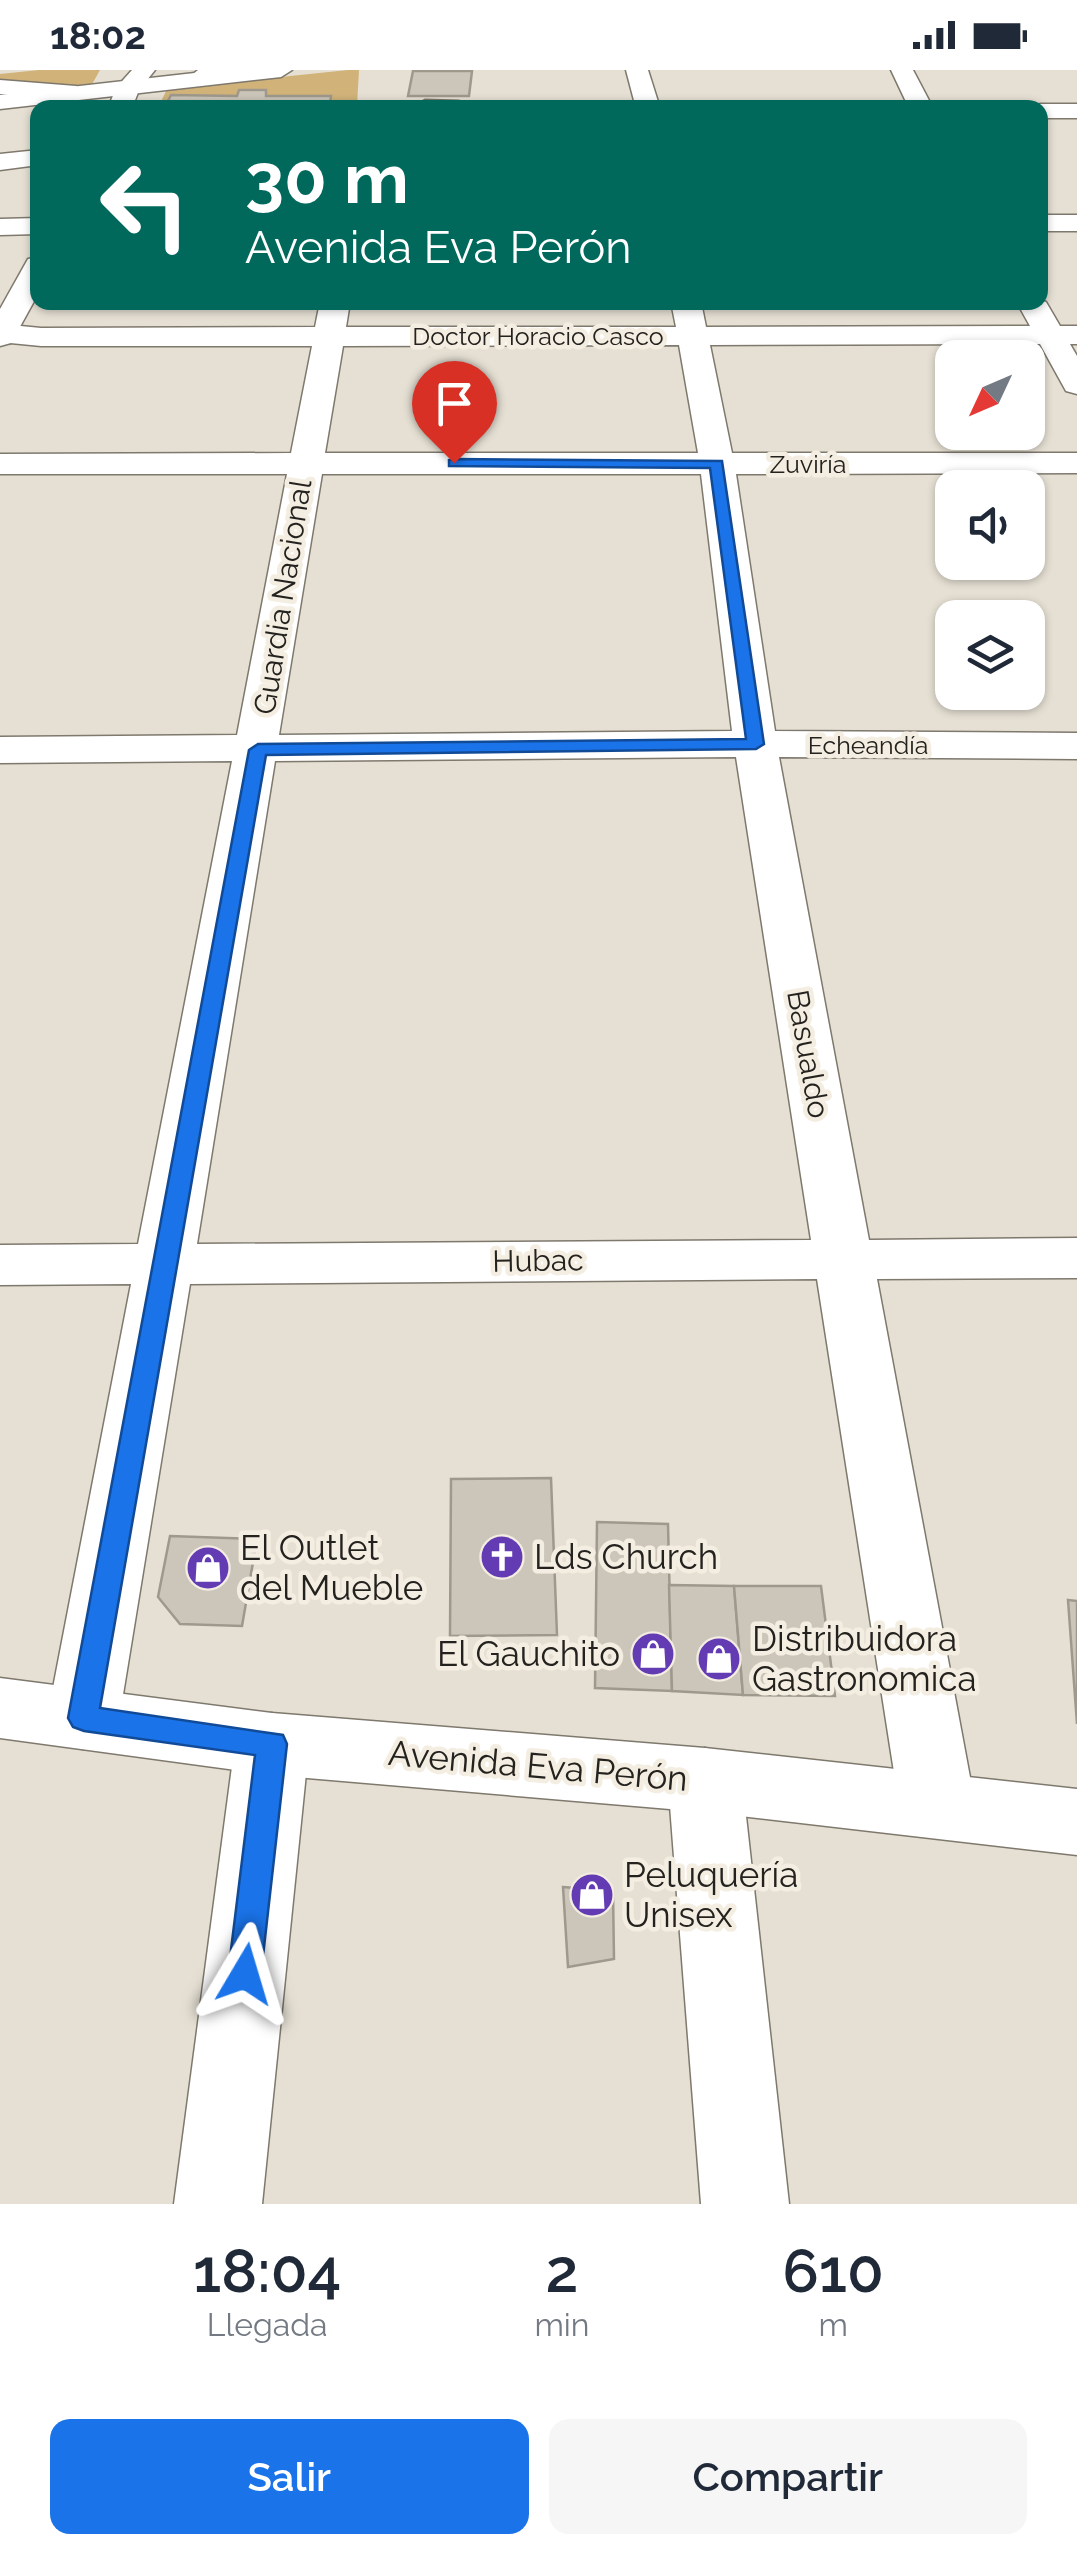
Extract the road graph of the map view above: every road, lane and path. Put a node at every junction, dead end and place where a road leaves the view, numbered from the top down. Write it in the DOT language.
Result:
graph roads {
  1 [pos="281,70"];
  2 [pos="636,70"];
  3 [pos="902,70"];
  4 [pos="207,74"];
  5 [pos="129,84"];
  6 [pos="0,87"];
  7 [pos="76,94"];
  8 [pos="645,100"];
  9 [pos="917,100"];
  10 [pos="0,102"];
  11 [pos="1048,112"];
  12 [pos="1073,116"];
  13 [pos="30,158"];
  14 [pos="0,162"];
  15 [pos="1048,223"];
  16 [pos="1077,223"];
  17 [pos="30,226"];
  18 [pos="0,227"];
  19 [pos="30,279"];
  20 [pos="334,310"];
  21 [pos="1040,310"];
  22 [pos="690,319"];
  23 [pos="1,334"];
  24 [pos="1064,335"];
  25 [pos="329,337"];
  26 [pos="1077,384"];
  27 [pos="304,463"];
  28 [pos="1077,463"];
  29 [pos="0,464"];
  30 [pos="717,464"];
  31 [pos="756,744"];
  32 [pos="1077,746"];
  33 [pos="0,750"];
  34 [pos="258,750"];
  35 [pos="843,1258"];
  36 [pos="1077,1258"];
  37 [pos="0,1265"];
  38 [pos="164,1265"];
  39 [pos="0,1708"];
  40 [pos="84,1718"];
  41 [pos="272,1744"];
  42 [pos="705,1780"];
  43 [pos="937,1804"];
  44 [pos="1077,1822"];
  45 [pos="218,2204"];
  46 [pos="745,2204"];
  1 -- 4 [label="main road"];
  2 -- 8 [label="main road"];
  3 -- 9 [label="main road"];
  4 -- 5 [label="main road"];
  5 -- 7 [label="main road"];
  6 -- 7 [label="main road"];
  7 -- 10 [label="main road"];
  11 -- 12 [label="main road"];
  13 -- 14 [label="main road"];
  15 -- 16 [label="main road"];
  17 -- 18 [label="main road"];
  19 -- 23 [label="main road"];
  20 -- 25 [label="main road, Guardia Nacional"];
  21 -- 24 [label="main road"];
  22 -- 24 [label="main road, Doctor Horacio Casco"];
  22 -- 25 [label="main road, Doctor Horacio Casco"];
  22 -- 30 [label="main road, Basualdo"];
  23 -- 25 [label="main road, Doctor Horacio Casco"];
  24 -- 26 [label="main road"];
  25 -- 27 [label="main road, Guardia Nacional"];
  27 -- 29 [label="main road, Zuviría"];
  27 -- 30 [label="main road, Zuviría"];
  27 -- 34 [label="main road, Guardia Nacional"];
  28 -- 30 [label="main road, Zuviría"];
  30 -- 31 [label="main road, Basualdo"];
  31 -- 32 [label="main road, Echeandía"];
  31 -- 34 [label="main road, Echeandía"];
  31 -- 35 [label="main road, Basualdo"];
  33 -- 34 [label="main road, Echeandía"];
  34 -- 38 [label="main road, Guardia Nacional"];
  35 -- 36 [label="main road, Hubac"];
  35 -- 38 [label="main road, Hubac"];
  35 -- 43 [label="main road, Basualdo"];
  37 -- 38 [label="main road, Hubac"];
  38 -- 40 [label="main road, Guardia Nacional"];
  39 -- 40 [label="main road, Avenida Eva Perón"];
  40 -- 41 [label="main road, Avenida Eva Perón"];
  41 -- 42 [label="main road, Avenida Eva Perón"];
  41 -- 45 [label="main road"];
  42 -- 43 [label="main road, Avenida Eva Perón"];
  42 -- 46 [label="main road"];
  43 -- 44 [label="main road, Avenida Eva Perón"];
}
